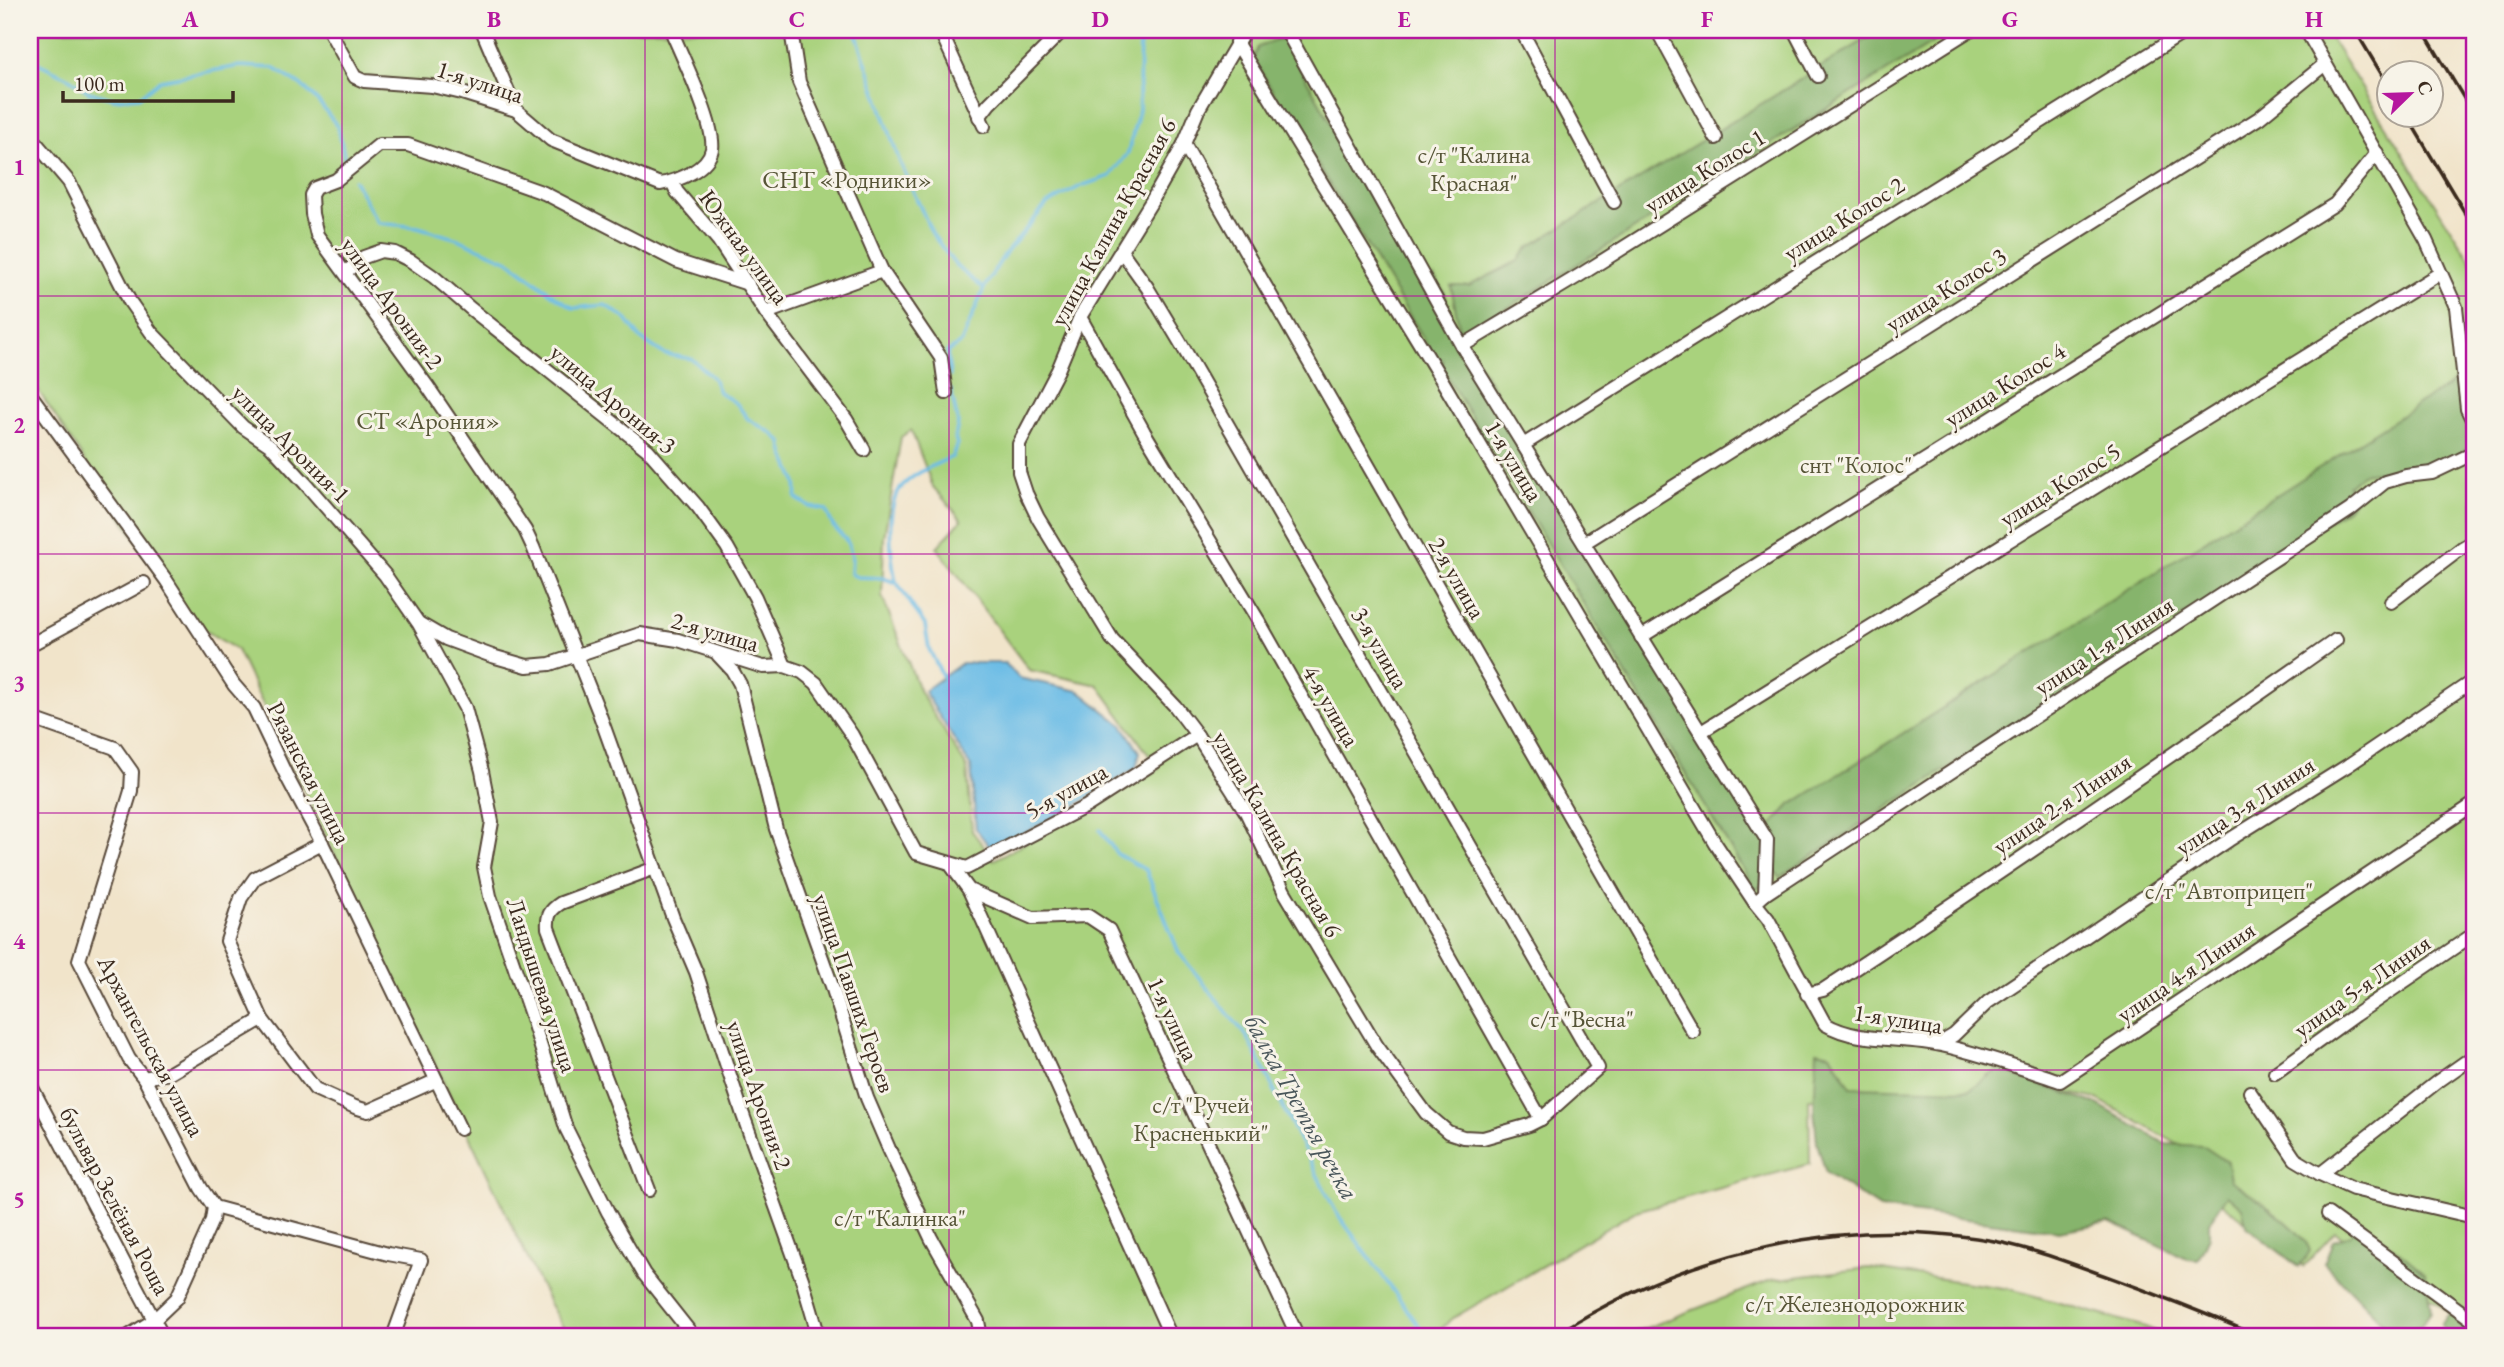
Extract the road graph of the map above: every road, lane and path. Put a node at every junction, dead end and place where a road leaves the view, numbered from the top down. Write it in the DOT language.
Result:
graph roads {
  1 [pos="329,30"];
  2 [pos="482,30"];
  3 [pos="671,30"];
  4 [pos="791,30"];
  5 [pos="940,30"];
  6 [pos="1063,30"];
  7 [pos="1245,30"];
  8 [pos="1286,30"];
  9 [pos="1521,30"];
  10 [pos="1657,30"];
  11 [pos="1794,30"];
  12 [pos="1970,30"];
  13 [pos="2188,30"];
  14 [pos="2306,30"];
  15 [pos="1236,41"];
  16 [pos="2325,64"];
  17 [pos="1818,76"];
  18 [pos="516,110"];
  19 [pos="30,135"];
  20 [pos="1716,138"];
  21 [pos="1184,144"];
  22 [pos="2377,153"];
  23 [pos="670,186"];
  24 [pos="1614,202"];
  25 [pos="1122,252"];
  26 [pos="881,271"];
  27 [pos="346,272"];
  28 [pos="2440,273"];
  29 [pos="748,284"];
  30 [pos="766,313"];
  31 [pos="1080,317"];
  32 [pos="1462,346"];
  33 [pos="946,393"];
  34 [pos="30,394"];
  35 [pos="2474,423"];
  36 [pos="1523,445"];
  37 [pos="864,450"];
  38 [pos="2474,453"];
  39 [pos="2474,541"];
  40 [pos="1584,543"];
  41 [pos="144,583"];
  42 [pos="2391,602"];
  43 [pos="419,624"];
  44 [pos="1641,637"];
  45 [pos="2336,640"];
  46 [pos="30,645"];
  47 [pos="716,652"];
  48 [pos="575,657"];
  49 [pos="785,666"];
  50 [pos="2474,680"];
  51 [pos="30,718"];
  52 [pos="1701,732"];
  53 [pos="1197,735"];
  54 [pos="2474,804"];
  55 [pos="322,843"];
  56 [pos="950,864"];
  57 [pos="655,869"];
  58 [pos="969,890"];
  59 [pos="1760,899"];
  60 [pos="2474,934"];
  61 [pos="1807,995"];
  62 [pos="262,1019"];
  63 [pos="1693,1032"];
  64 [pos="1939,1044"];
  65 [pos="2474,1056"];
  66 [pos="2275,1073"];
  67 [pos="144,1078"];
  68 [pos="435,1081"];
  69 [pos="2060,1081"];
  70 [pos="30,1084"];
  71 [pos="2250,1092"];
  72 [pos="1541,1119"];
  73 [pos="460,1129"];
  74 [pos="2320,1174"];
  75 [pos="649,1189"];
  76 [pos="214,1207"];
  77 [pos="2328,1214"];
  78 [pos="2474,1217"];
  79 [pos="154,1320"];
  80 [pos="2474,1321"];
  81 [pos="127,1337"];
  82 [pos="163,1337"];
  83 [pos="393,1337"];
  84 [pos="694,1337"];
  85 [pos="818,1337"];
  86 [pos="981,1337"];
  87 [pos="1171,1337"];
  88 [pos="1298,1337"];
  1 -- 18 [label="street, 1-я улица"];
  2 -- 18 [label="street"];
  3 -- 23 [label="street, Южная улица"];
  4 -- 26 [label="street"];
  5 -- 6 [label="street"];
  7 -- 15 [label="street, улица Калина Красная 6"];
  8 -- 32 [label="street, 1-я улица"];
  9 -- 24 [label="street"];
  10 -- 20 [label="street"];
  11 -- 17 [label="street"];
  12 -- 32 [label="street, улица Колос 1"];
  13 -- 36 [label="street, улица Колос 2"];
  14 -- 16 [label="street"];
  15 -- 21 [label="street, улица Калина Красная 6"];
  15 -- 59 [label="street, 1-я улица"];
  16 -- 22 [label="street"];
  16 -- 40 [label="street, улица Колос 3"];
  18 -- 23 [label="street, 1-я улица"];
  19 -- 43 [label="street, улица Арония-1"];
  21 -- 25 [label="street, улица Калина Красная 6"];
  21 -- 63 [label="street, 2-я улица"];
  22 -- 28 [label="street"];
  22 -- 44 [label="street, улица Колос 4"];
  23 -- 29 [label="street, Южная улица"];
  25 -- 31 [label="street, улица Калина Красная 6"];
  25 -- 72 [label="street, 3-я улица"];
  26 -- 30 [label="street"];
  26 -- 33 [label="street"];
  27 -- 29 [label="street, улица Арония-2"];
  27 -- 48 [label="street, улица Арония-2"];
  27 -- 49 [label="street, улица Арония-3"];
  28 -- 35 [label="street"];
  28 -- 52 [label="street, улица Колос 5"];
  29 -- 30 [label="street, Южная улица"];
  30 -- 37 [label="street, Южная улица"];
  31 -- 53 [label="street, улица Калина Красная 6"];
  31 -- 72 [label="street, 4-я улица"];
  32 -- 36 [label="street, 1-я улица"];
  34 -- 55 [label="street, Рязанская улица"];
  36 -- 40 [label="street, 1-я улица"];
  38 -- 59 [label="street, улица 1-я Линия"];
  39 -- 42 [label="street"];
  40 -- 44 [label="street, 1-я улица"];
  41 -- 46 [label="street"];
  43 -- 48 [label="street, 2-я улица"];
  43 -- 84 [label="street, Ландышевая улица"];
  44 -- 52 [label="street, 1-я улица"];
  45 -- 61 [label="street, улица 2-я Линия"];
  47 -- 48 [label="street, 2-я улица"];
  47 -- 49 [label="street, 2-я улица"];
  47 -- 86 [label="street, улица Павших Героев"];
  48 -- 57 [label="street, улица Арония-2"];
  49 -- 56 [label="street, 2-я улица"];
  50 -- 64 [label="street, улица 3-я Линия"];
  51 -- 67 [label="street, Архангельская улица"];
  52 -- 59 [label="street, 1-я улица"];
  53 -- 56 [label="street, 5-я улица"];
  53 -- 72 [label="street, улица Калина Красная 6"];
  54 -- 69 [label="street, улица 4-я Линия"];
  55 -- 62 [label="street"];
  55 -- 68 [label="street, Рязанская улица"];
  56 -- 58 [label="street"];
  57 -- 75 [label="street"];
  57 -- 85 [label="street, улица Арония-2"];
  58 -- 87 [label="street"];
  58 -- 88 [label="street, 1-я улица"];
  59 -- 61 [label="street, 1-я улица"];
  60 -- 66 [label="street, улица 5-я Линия"];
  61 -- 64 [label="street, 1-я улица"];
  62 -- 67 [label="street"];
  62 -- 68 [label="street"];
  64 -- 69 [label="street, 1-я улица"];
  65 -- 74 [label="street"];
  67 -- 76 [label="street, Архангельская улица"];
  68 -- 73 [label="street, Рязанская улица"];
  70 -- 79 [label="street, бульвар Зелёная Роща"];
  71 -- 74 [label="street"];
  74 -- 78 [label="street"];
  76 -- 79 [label="street"];
  76 -- 83 [label="street"];
  77 -- 80 [label="street"];
  79 -- 81 [label="street"];
  79 -- 82 [label="street, бульвар Зелёная Роща"];
}
